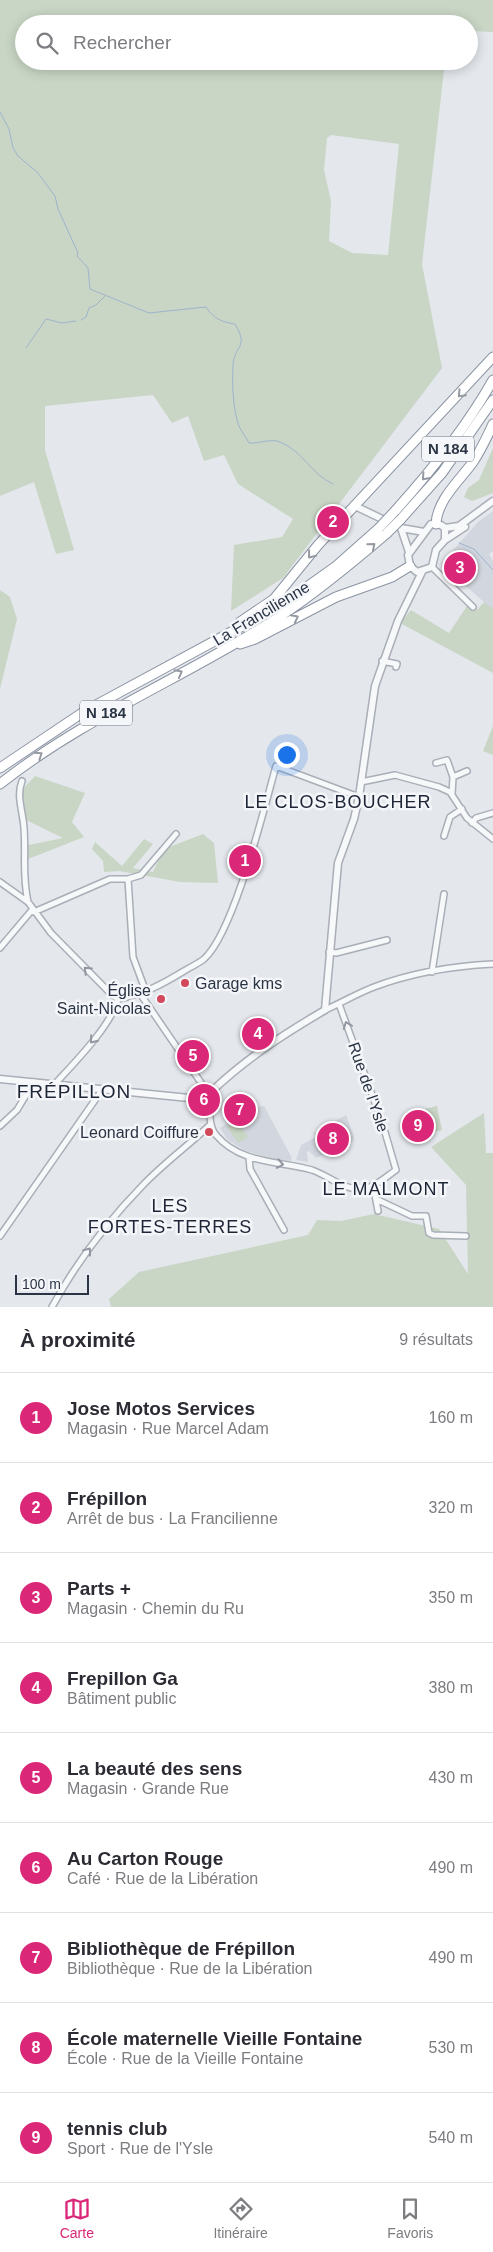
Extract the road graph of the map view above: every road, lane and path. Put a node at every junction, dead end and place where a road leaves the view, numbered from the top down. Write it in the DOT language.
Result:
graph roads {
  1 [pos="493,357"];
  2 [pos="493,380"];
  3 [pos="493,400"];
  4 [pos="493,424"];
  5 [pos="493,501"];
  6 [pos="355,506"];
  7 [pos="474,516"];
  8 [pos="401,524"];
  9 [pos="440,526"];
  10 [pos="383,530"];
  11 [pos="424,532"];
  12 [pos="444,540"];
  13 [pos="409,552"];
  14 [pos="432,567"];
  15 [pos="412,569"];
  16 [pos="422,572"];
  17 [pos="416,582"];
  18 [pos="473,607"];
  19 [pos="208,645"];
  20 [pos="219,652"];
  21 [pos="382,660"];
  22 [pos="396,667"];
  23 [pos="436,763"];
  24 [pos="0,768"];
  25 [pos="467,772"];
  26 [pos="453,777"];
  27 [pos="22,782"];
  28 [pos="361,782"];
  29 [pos="0,784"];
  30 [pos="452,795"];
  31 [pos="359,797"];
  32 [pos="462,809"];
  33 [pos="493,814"];
  34 [pos="472,823"];
  35 [pos="176,834"];
  36 [pos="444,836"];
  37 [pos="493,839"];
  38 [pos="128,879"];
  39 [pos="0,882"];
  40 [pos="444,894"];
  41 [pos="28,902"];
  42 [pos="33,911"];
  43 [pos="386,940"];
  44 [pos="0,948"];
  45 [pos="329,952"];
  46 [pos="493,964"];
  47 [pos="432,972"];
  48 [pos="146,992"];
  49 [pos="141,995"];
  50 [pos="118,999"];
  51 [pos="339,1004"];
  52 [pos="325,1010"];
  53 [pos="0,1079"];
  54 [pos="34,1082"];
  55 [pos="55,1084"];
  56 [pos="102,1090"];
  57 [pos="208,1093"];
  58 [pos="211,1124"];
  59 [pos="0,1126"];
  60 [pos="248,1157"];
  61 [pos="373,1186"];
  62 [pos="376,1199"];
  63 [pos="378,1211"];
  64 [pos="284,1230"];
  65 [pos="0,1236"];
  66 [pos="466,1236"];
  67 [pos="52,1307"];
  1 -- 6 [label="highway, one-way"];
  2 -- 10 [label="highway, La Francilienne / N 184, one-way, bridge"];
  3 -- 8 [label="highway, La Francilienne / N 184"];
  4 -- 9 [label="highway"];
  5 -- 7 [label="street"];
  6 -- 8 [label="street"];
  6 -- 19 [label="highway, one-way"];
  7 -- 9 [label="street"];
  7 -- 12 [label="street"];
  8 -- 10 [label="highway, La Francilienne / N 184, bridge"];
  8 -- 11 [label="street"];
  8 -- 13 [label="street"];
  9 -- 11 [label="street"];
  9 -- 12 [label="street"];
  10 -- 19 [label="highway, La Francilienne / N 184"];
  20 -- 10 [label="highway, La Francilienne / N 184, one-way"];
  11 -- 13 [label="street"];
  12 -- 14 [label="street"];
  13 -- 15 [label="street"];
  14 -- 16 [label="street"];
  14 -- 18 [label="street"];
  15 -- 16 [label="street"];
  15 -- 17 [label="street"];
  20 -- 15 [label="highway, one-way"];
  16 -- 17 [label="street"];
  17 -- 21 [label="street"];
  19 -- 24 [label="highway, La Francilienne / N 184"];
  29 -- 20 [label="highway, La Francilienne / N 184, one-way"];
  21 -- 22 [label="street"];
  21 -- 28 [label="street"];
  23 -- 26 [label="street"];
  25 -- 26 [label="street"];
  26 -- 30 [label="street"];
  27 -- 41 [label="street"];
  28 -- 30 [label="street"];
  28 -- 31 [label="street"];
  30 -- 32 [label="street"];
  31 -- 45 [label="street"];
  31 -- 48 [label="street"];
  32 -- 34 [label="street"];
  32 -- 36 [label="street"];
  33 -- 34 [label="street"];
  34 -- 37 [label="street"];
  35 -- 38 [label="street"];
  38 -- 42 [label="street"];
  38 -- 48 [label="street"];
  39 -- 41 [label="street"];
  40 -- 47 [label="street"];
  41 -- 42 [label="street"];
  42 -- 44 [label="street"];
  50 -- 42 [label="street, one-way"];
  43 -- 45 [label="street"];
  45 -- 52 [label="street"];
  46 -- 47 [label="street"];
  47 -- 51 [label="street"];
  48 -- 49 [label="street"];
  49 -- 50 [label="street"];
  49 -- 57 [label="street"];
  50 -- 55 [label="street, one-way"];
  51 -- 52 [label="street"];
  61 -- 51 [label="street, Rue de l'Ysle, one-way"];
  52 -- 57 [label="street"];
  53 -- 54 [label="street"];
  54 -- 55 [label="street"];
  54 -- 59 [label="street"];
  55 -- 56 [label="street"];
  56 -- 57 [label="street"];
  56 -- 65 [label="street"];
  57 -- 58 [label="street"];
  58 -- 60 [label="street"];
  67 -- 58 [label="street, one-way"];
  60 -- 61 [label="street, one-way"];
  60 -- 64 [label="street"];
  61 -- 62 [label="street"];
  62 -- 63 [label="street"];
  62 -- 66 [label="street"];
}
